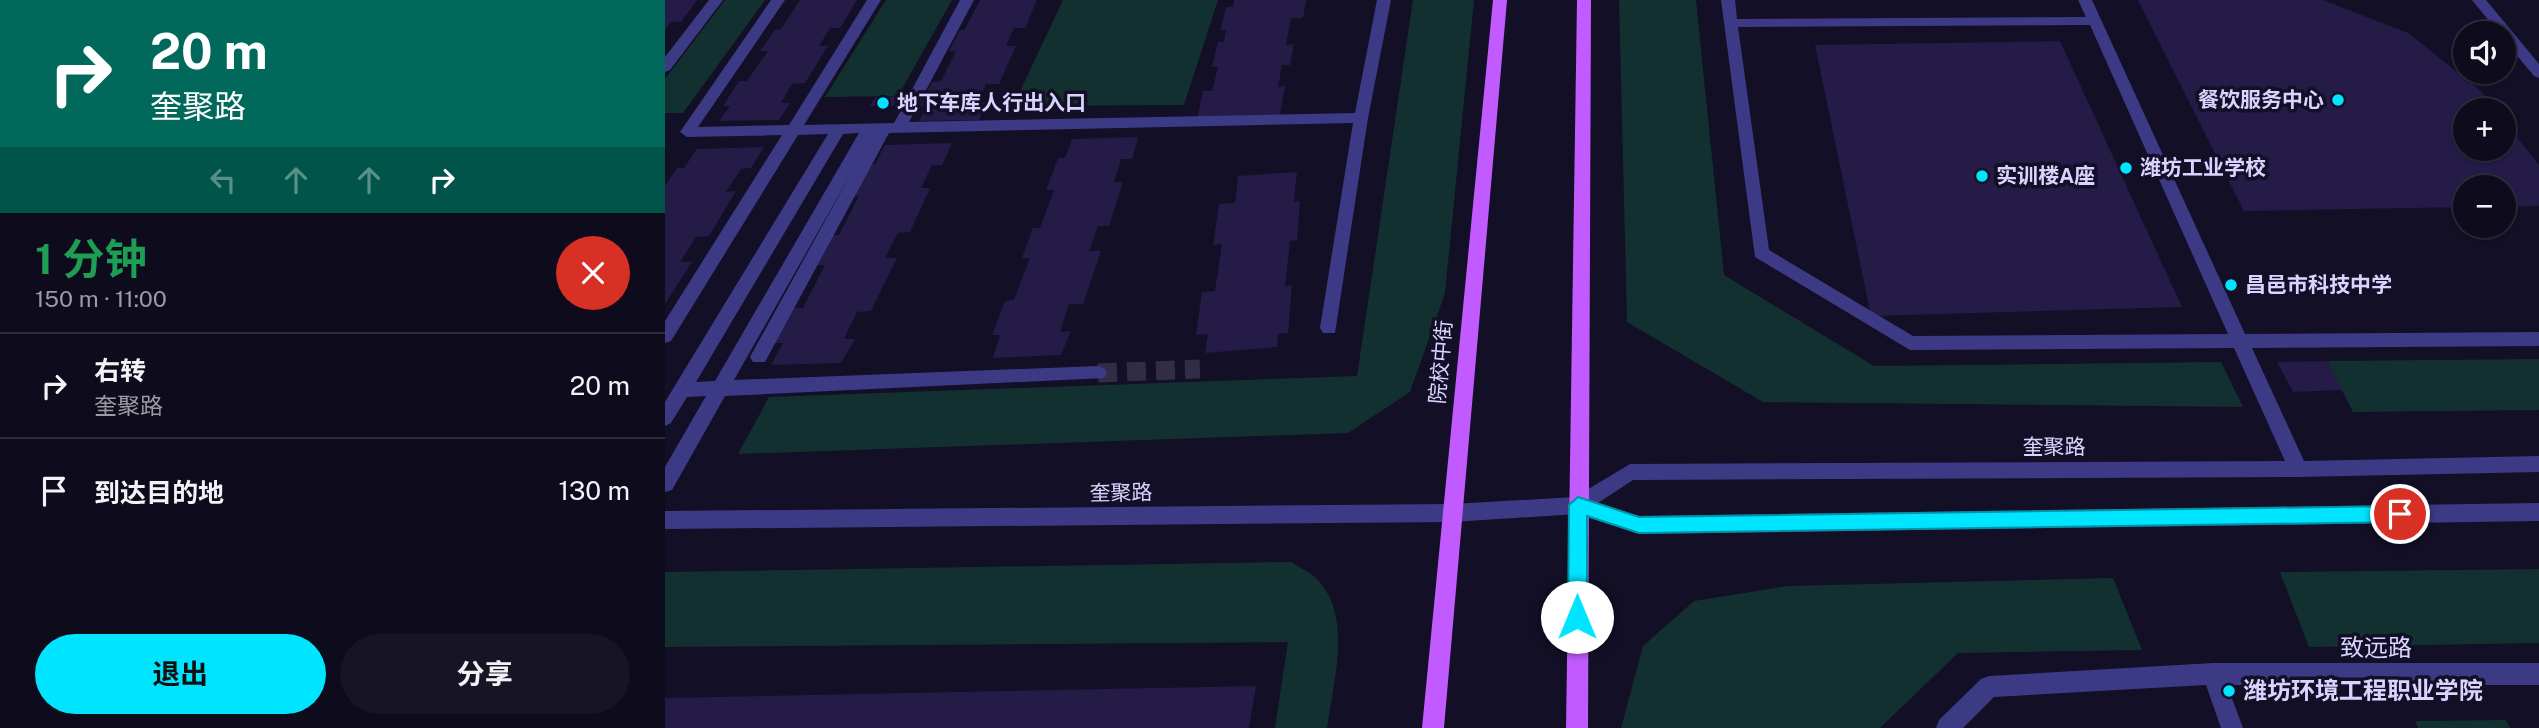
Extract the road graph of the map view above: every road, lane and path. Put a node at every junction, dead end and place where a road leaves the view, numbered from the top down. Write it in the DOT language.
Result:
graph roads {
  1 [pos="716,0"];
  2 [pos="778,0"];
  3 [pos="874,0"];
  4 [pos="967,0"];
  5 [pos="1384,0"];
  6 [pos="1500,0"];
  7 [pos="1584,0"];
  8 [pos="1728,0"];
  9 [pos="2085,0"];
  10 [pos="2479,0"];
  11 [pos="2095,21"];
  12 [pos="1731,23"];
  13 [pos="665,67"];
  14 [pos="2539,73"];
  15 [pos="1361,118"];
  16 [pos="839,128"];
  17 [pos="885,128"];
  18 [pos="793,130"];
  19 [pos="1329,328"];
  20 [pos="665,336"];
  21 [pos="2241,339"];
  22 [pos="2539,339"];
  23 [pos="758,357"];
  24 [pos="1098,373"];
  25 [pos="720,389"];
  26 [pos="682,390"];
  27 [pos="665,418"];
  28 [pos="2539,464"];
  29 [pos="2298,469"];
  30 [pos="665,484"];
  31 [pos="1578,505"];
  32 [pos="2539,512"];
  33 [pos="1452,513"];
  34 [pos="665,520"];
  35 [pos="2213,674"];
  36 [pos="2539,674"];
  37 [pos="1433,728"];
  38 [pos="1577,728"];
  39 [pos="1947,728"];
  40 [pos="2232,728"];
  1 -- 13 [label="street"];
  2 -- 18 [label="street"];
  3 -- 18 [label="street"];
  4 -- 17 [label="street"];
  5 -- 15 [label="street"];
  6 -- 33 [label="main road, 院校中街"];
  7 -- 31 [label="main road"];
  8 -- 12 [label="street"];
  9 -- 11 [label="street"];
  10 -- 14 [label="street"];
  11 -- 12 [label="street"];
  11 -- 21 [label="street"];
  12 -- 21 [label="street"];
  15 -- 17 [label="street"];
  15 -- 19 [label="street"];
  16 -- 17 [label="street"];
  16 -- 18 [label="street"];
  16 -- 26 [label="street"];
  17 -- 23 [label="street"];
  17 -- 25 [label="street"];
  18 -- 20 [label="street"];
  21 -- 22 [label="street"];
  21 -- 29 [label="street"];
  24 -- 25 [label="street"];
  25 -- 26 [label="street"];
  25 -- 30 [label="street"];
  26 -- 27 [label="street"];
  28 -- 29 [label="street, 奎聚路"];
  29 -- 31 [label="street, 奎聚路"];
  31 -- 32 [label="street, 奎聚路"];
  31 -- 33 [label="street, 奎聚路"];
  31 -- 38 [label="main road"];
  33 -- 34 [label="street, 奎聚路"];
  33 -- 37 [label="main road, 院校中街"];
  35 -- 36 [label="street, 致远路"];
  35 -- 39 [label="street, 致远路"];
  35 -- 40 [label="street"];
}
